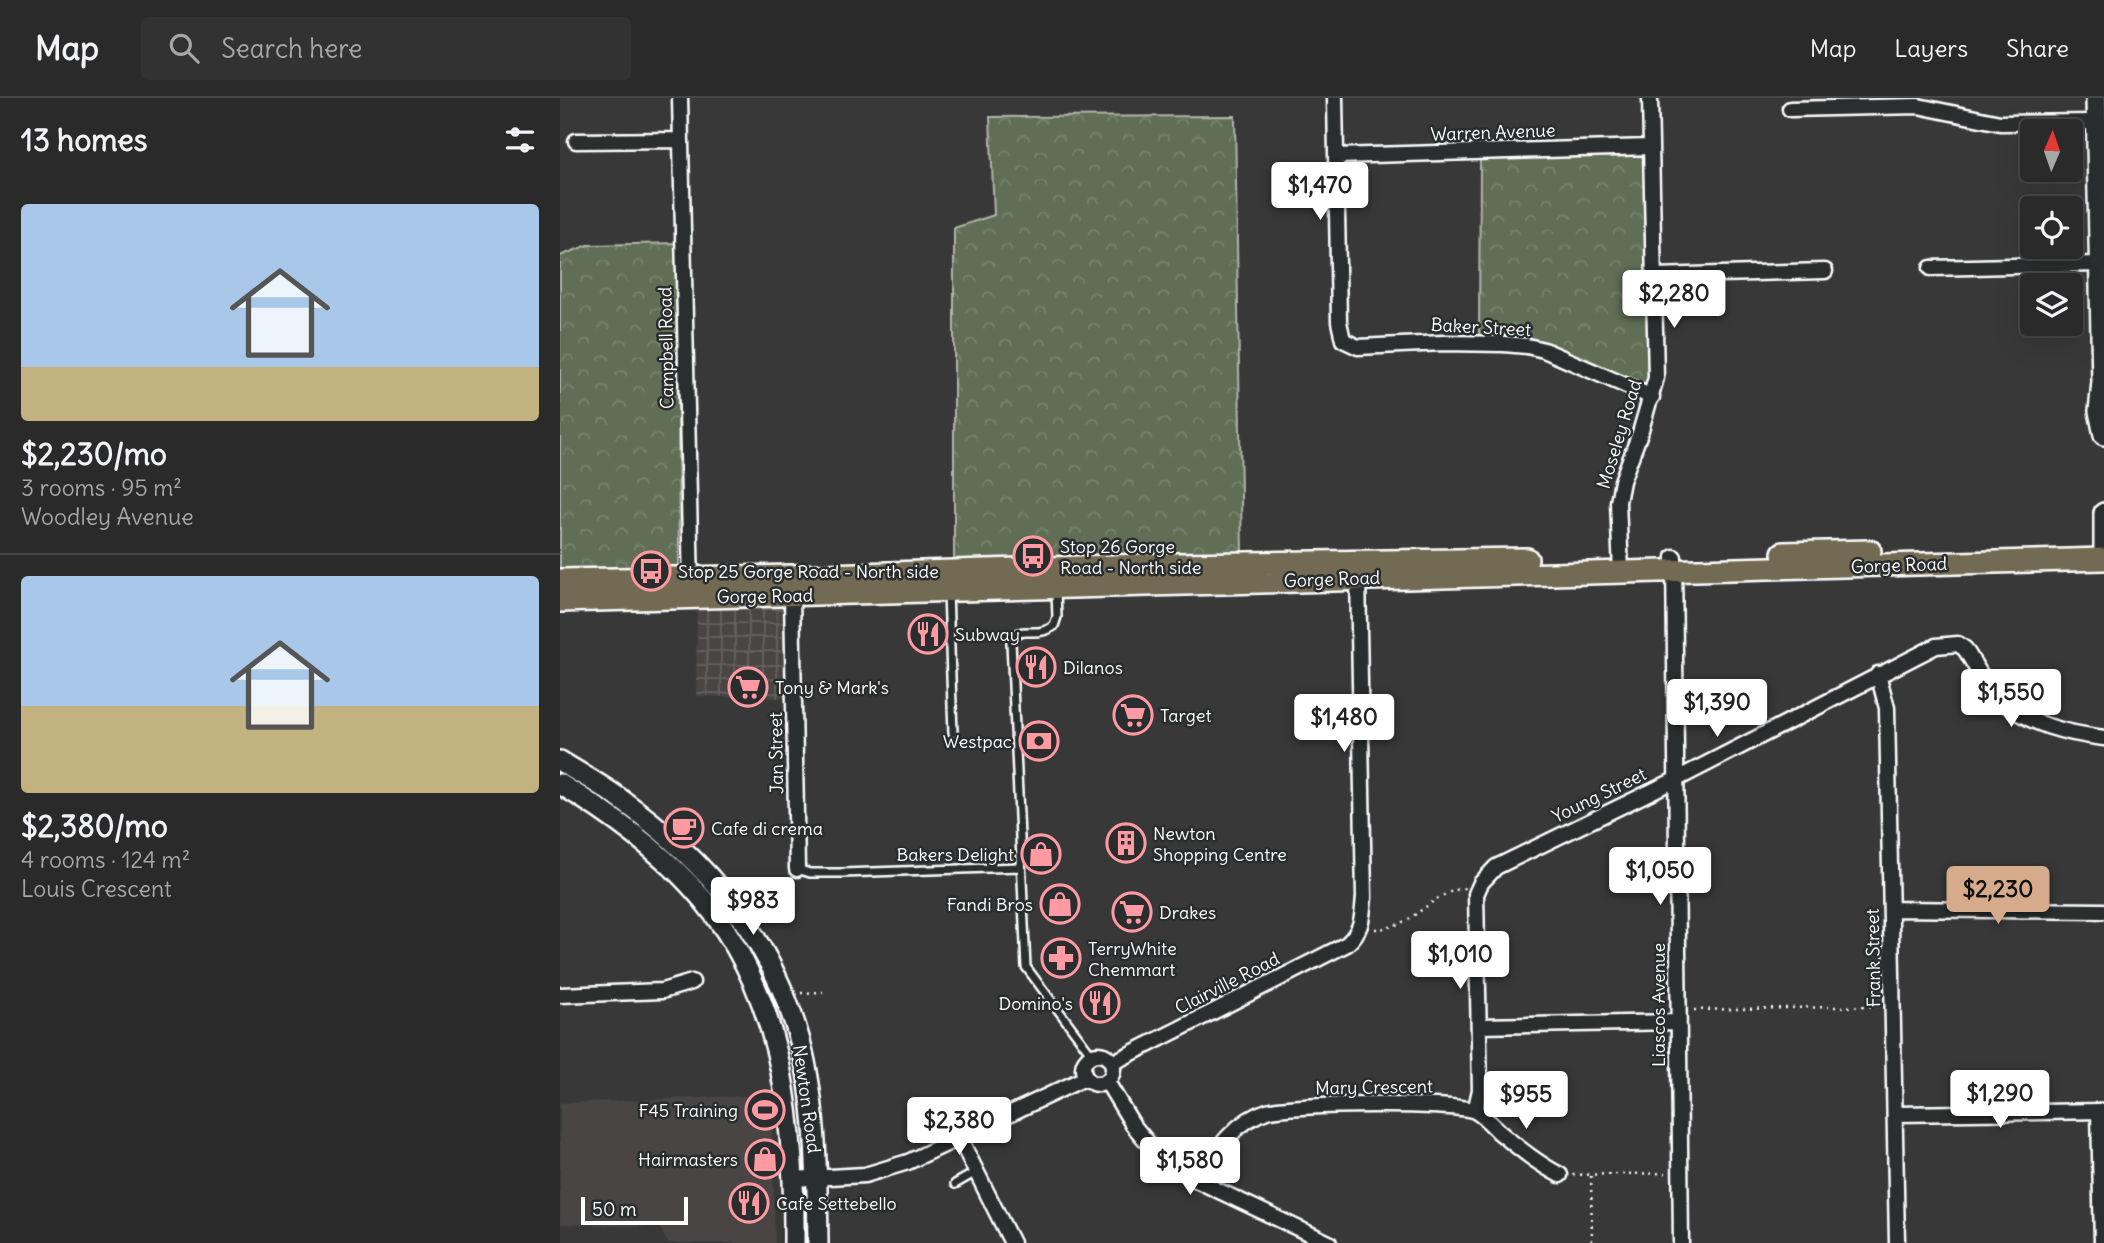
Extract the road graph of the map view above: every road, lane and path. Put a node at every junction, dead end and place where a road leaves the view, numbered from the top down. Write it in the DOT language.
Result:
graph roads {
  1 [pos="680,98"];
  2 [pos="1335,98"];
  3 [pos="1650,98"];
  4 [pos="2096,98"];
  5 [pos="1790,109"];
  6 [pos="2097,122"];
  7 [pos="681,140"];
  8 [pos="576,141"];
  9 [pos="1651,147"];
  10 [pos="1336,156"];
  11 [pos="2099,264"];
  12 [pos="1931,268"];
  13 [pos="1825,271"];
  14 [pos="1655,276"];
  15 [pos="1652,397"];
  16 [pos="2104,435"];
  17 [pos="2104,513"];
  18 [pos="2104,547"];
  19 [pos="2104,559"];
  20 [pos="1673,563"];
  21 [pos="1621,565"];
  22 [pos="1071,568"];
  23 [pos="1358,570"];
  24 [pos="925,572"];
  25 [pos="560,580"];
  26 [pos="792,586"];
  27 [pos="691,588"];
  28 [pos="1056,588"];
  29 [pos="948,591"];
  30 [pos="560,601"];
  31 [pos="1878,674"];
  32 [pos="953,733"];
  33 [pos="2104,738"];
  34 [pos="560,761"];
  35 [pos="1677,779"];
  36 [pos="560,784"];
  37 [pos="1020,867"];
  38 [pos="797,869"];
  39 [pos="1891,909"];
  40 [pos="2104,911"];
  41 [pos="692,982"];
  42 [pos="823,992"];
  43 [pos="802,993"];
  44 [pos="560,995"];
  45 [pos="1893,1006"];
  46 [pos="1677,1016"];
  47 [pos="1479,1026"];
  48 [pos="1092,1055"];
  49 [pos="1112,1063"];
  50 [pos="1085,1078"];
  51 [pos="1107,1082"];
  52 [pos="1475,1111"];
  53 [pos="2101,1111"];
  54 [pos="1895,1114"];
  55 [pos="959,1137"];
  56 [pos="977,1172"];
  57 [pos="1679,1173"];
  58 [pos="1560,1175"];
  59 [pos="1591,1175"];
  60 [pos="793,1179"];
  61 [pos="817,1179"];
  62 [pos="1196,1180"];
  63 [pos="955,1184"];
  64 [pos="1320,1241"];
  65 [pos="794,1243"];
  66 [pos="818,1243"];
  67 [pos="1012,1243"];
  68 [pos="1591,1243"];
  69 [pos="1681,1243"];
  70 [pos="1897,1243"];
  71 [pos="2102,1243"];
  1 -- 7 [label="street, Campbell Road"];
  2 -- 10 [label="street"];
  3 -- 9 [label="street, Moseley Road"];
  4 -- 6 [label="main road"];
  5 -- 6 [label="street"];
  6 -- 11 [label="main road"];
  7 -- 8 [label="street"];
  7 -- 27 [label="street, Campbell Road"];
  9 -- 10 [label="street, Warren Avenue"];
  9 -- 14 [label="street, Moseley Road"];
  10 -- 15 [label="street, Baker Street"];
  11 -- 12 [label="street"];
  11 -- 16 [label="main road"];
  13 -- 14 [label="street"];
  14 -- 15 [label="street, Moseley Road"];
  15 -- 21 [label="street, Moseley Road"];
  17 -- 18 [label="main road"];
  18 -- 20 [label="main road, Gorge Road"];
  19 -- 20 [label="main road, Gorge Road"];
  20 -- 21 [label="main road, Gorge Road"];
  20 -- 35 [label="street, Liascos Avenue"];
  21 -- 23 [label="main road, Gorge Road"];
  22 -- 23 [label="main road, Gorge Road"];
  22 -- 24 [label="main road, Gorge Road"];
  22 -- 28 [label="main road"];
  23 -- 28 [label="main road, Gorge Road"];
  23 -- 49 [label="street, Clairville Road"];
  24 -- 26 [label="main road, Gorge Road"];
  24 -- 29 [label="main road"];
  25 -- 27 [label="main road, Gorge Road"];
  26 -- 27 [label="main road, Gorge Road"];
  26 -- 29 [label="main road, Gorge Road"];
  26 -- 38 [label="street, Jan Street"];
  27 -- 30 [label="main road, Gorge Road"];
  28 -- 29 [label="main road, Gorge Road"];
  28 -- 37 [label="lane"];
  29 -- 32 [label="lane"];
  31 -- 33 [label="street, Young Street"];
  31 -- 35 [label="street, Young Street"];
  31 -- 39 [label="street, Frank Street"];
  34 -- 61 [label="main road, Newton Road"];
  35 -- 46 [label="street, Liascos Avenue"];
  35 -- 47 [label="street, Young Street"];
  36 -- 60 [label="main road, Newton Road"];
  37 -- 38 [label="lane"];
  37 -- 48 [label="lane"];
  39 -- 40 [label="street"];
  39 -- 45 [label="street, Frank Street"];
  41 -- 44 [label="street"];
  42 -- 43 [label="path"];
  45 -- 46 [label="path"];
  45 -- 54 [label="street, Frank Street"];
  46 -- 47 [label="street"];
  46 -- 57 [label="street, Liascos Avenue"];
  47 -- 52 [label="street"];
  48 -- 49 [label="street"];
  48 -- 50 [label="street"];
  49 -- 51 [label="street"];
  50 -- 51 [label="street"];
  50 -- 55 [label="street"];
  51 -- 62 [label="street"];
  52 -- 58 [label="street, Mary Crescent"];
  52 -- 62 [label="street, Mary Crescent"];
  53 -- 54 [label="street"];
  53 -- 71 [label="street"];
  54 -- 70 [label="street, Frank Street"];
  55 -- 56 [label="street"];
  55 -- 61 [label="street"];
  56 -- 63 [label="lane"];
  56 -- 67 [label="street"];
  57 -- 59 [label="path"];
  57 -- 69 [label="street, Liascos Avenue"];
  58 -- 59 [label="path"];
  59 -- 68 [label="path"];
  60 -- 61 [label="street"];
  60 -- 65 [label="main road, Newton Road"];
  61 -- 66 [label="main road, Newton Road"];
  62 -- 64 [label="street"];
}
